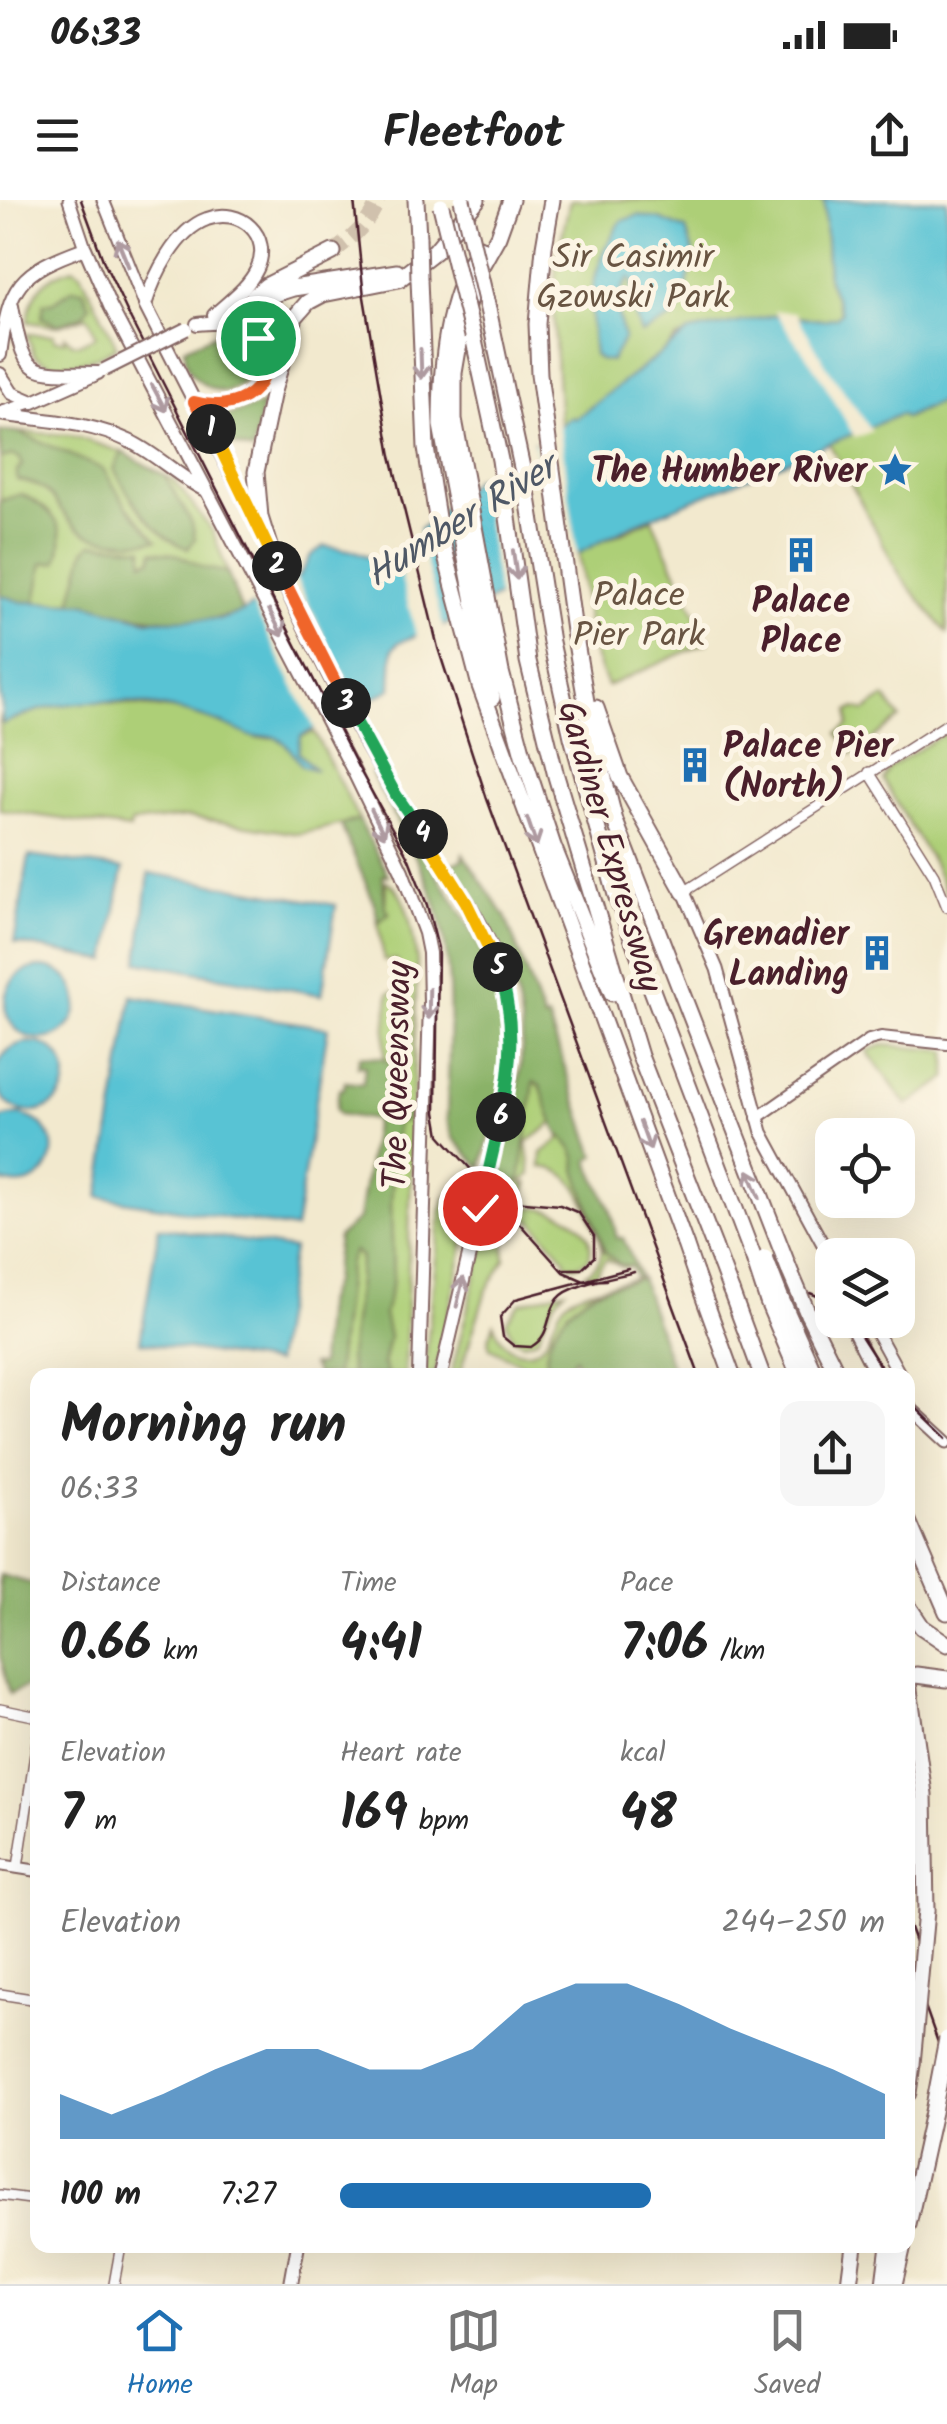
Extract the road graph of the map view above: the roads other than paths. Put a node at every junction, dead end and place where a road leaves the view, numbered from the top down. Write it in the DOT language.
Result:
graph roads {
  1 [pos="68,200"];
  2 [pos="103,200"];
  3 [pos="416,200"];
  4 [pos="462,200"];
  5 [pos="477,200"];
  6 [pos="511,200"];
  7 [pos="552,200"];
  8 [pos="440,203"];
  9 [pos="84,248"];
  10 [pos="333,252"];
  11 [pos="413,275"];
  12 [pos="254,296"];
  13 [pos="12,305"];
  14 [pos="145,305"];
  15 [pos="214,315"];
  16 [pos="192,326"];
  17 [pos="0,355"];
  18 [pos="101,372"];
  19 [pos="0,374"];
  20 [pos="33,402"];
  21 [pos="194,402"];
  22 [pos="0,414"];
  23 [pos="207,491"];
  24 [pos="273,559"];
  25 [pos="575,640"];
  26 [pos="490,679"];
  27 [pos="947,724"];
  28 [pos="869,772"];
  29 [pos="684,892"];
  30 [pos="947,907"];
  31 [pos="947,1044"];
  32 [pos="640,1056"];
  33 [pos="757,1118"];
  34 [pos="818,1238"];
  35 [pos="774,1301"];
  36 [pos="857,1338"];
  37 [pos="880,1338"];
  38 [pos="419,1368"];
  39 [pos="442,1368"];
  40 [pos="730,1368"];
  41 [pos="759,1368"];
  42 [pos="797,1368"];
  43 [pos="811,1368"];
  44 [pos="835,1368"];
  45 [pos="872,1368"];
  46 [pos="896,1368"];
  47 [pos="915,1411"];
  48 [pos="947,1442"];
  49 [pos="915,1537"];
  50 [pos="947,1612"];
  51 [pos="915,1616"];
  52 [pos="947,1644"];
  53 [pos="915,1678"];
  54 [pos="947,1679"];
  55 [pos="915,1707"];
  56 [pos="0,1709"];
  57 [pos="30,1715"];
  58 [pos="30,1788"];
  59 [pos="0,1865"];
  60 [pos="18,1868"];
  61 [pos="30,1869"];
  62 [pos="0,1994"];
  63 [pos="30,1999"];
  64 [pos="915,2031"];
  65 [pos="947,2039"];
  66 [pos="915,2193"];
  67 [pos="0,2195"];
  68 [pos="30,2199"];
  69 [pos="120,2253"];
  70 [pos="297,2253"];
  71 [pos="853,2253"];
  72 [pos="888,2253"];
  73 [pos="901,2253"];
  74 [pos="114,2284"];
  75 [pos="291,2284"];
  76 [pos="850,2284"];
  77 [pos="884,2284"];
  78 [pos="894,2284"];
  1 -- 9 [label="main road, The Queensway"];
  14 -- 2 [label="main road, one-way"];
  3 -- 11 [label="highway, bridge"];
  4 -- 35 [label="highway, Gardiner Expressway, bridge"];
  5 -- 11 [label="highway"];
  6 -- 26 [label="highway"];
  7 -- 25 [label="highway"];
  8 -- 32 [label="highway, Gardiner Expressway, one-way, bridge"];
  9 -- 13 [label="main road"];
  9 -- 23 [label="main road, The Queensway, one-way"];
  10 -- 12 [label="highway"];
  11 -- 12 [label="highway"];
  11 -- 24 [label="highway"];
  11 -- 26 [label="highway, one-way"];
  12 -- 15 [label="main road"];
  13 -- 17 [label="main road"];
  13 -- 18 [label="main road"];
  14 -- 15 [label="main road"];
  14 -- 21 [label="main road"];
  15 -- 16 [label="main road"];
  16 -- 18 [label="main road, bridge"];
  16 -- 21 [label="main road"];
  18 -- 20 [label="main road"];
  19 -- 20 [label="main road"];
  20 -- 22 [label="street"];
  21 -- 24 [label="main road"];
  22 -- 23 [label="main road"];
  23 -- 38 [label="main road, The Queensway, one-way"];
  39 -- 24 [label="main road, one-way, bridge"];
  25 -- 29 [label="highway"];
  44 -- 25 [label="highway, one-way, bridge"];
  26 -- 32 [label="highway"];
  26 -- 40 [label="highway, one-way, bridge"];
  27 -- 28 [label="street"];
  28 -- 29 [label="street"];
  28 -- 30 [label="street"];
  29 -- 33 [label="main road"];
  31 -- 33 [label="street"];
  32 -- 41 [label="highway, Gardiner Expressway, bridge"];
  33 -- 34 [label="main road"];
  35 -- 42 [label="highway"];
  35 -- 43 [label="highway"];
  36 -- 45 [label="main road"];
  37 -- 46 [label="main road"];
  47 -- 48 [label="main road"];
  49 -- 50 [label="highway"];
  51 -- 52 [label="highway"];
  53 -- 54 [label="highway"];
  55 -- 64 [label="highway, bridge"];
  56 -- 57 [label="street"];
  58 -- 60 [label="street"];
  59 -- 60 [label="street"];
  60 -- 61 [label="street"];
  62 -- 63 [label="street"];
  65 -- 66 [label="highway, bridge"];
  67 -- 68 [label="street"];
  69 -- 74 [label="street"];
  70 -- 75 [label="main road"];
  71 -- 76 [label="highway"];
  72 -- 77 [label="highway"];
  73 -- 78 [label="highway"];
}
